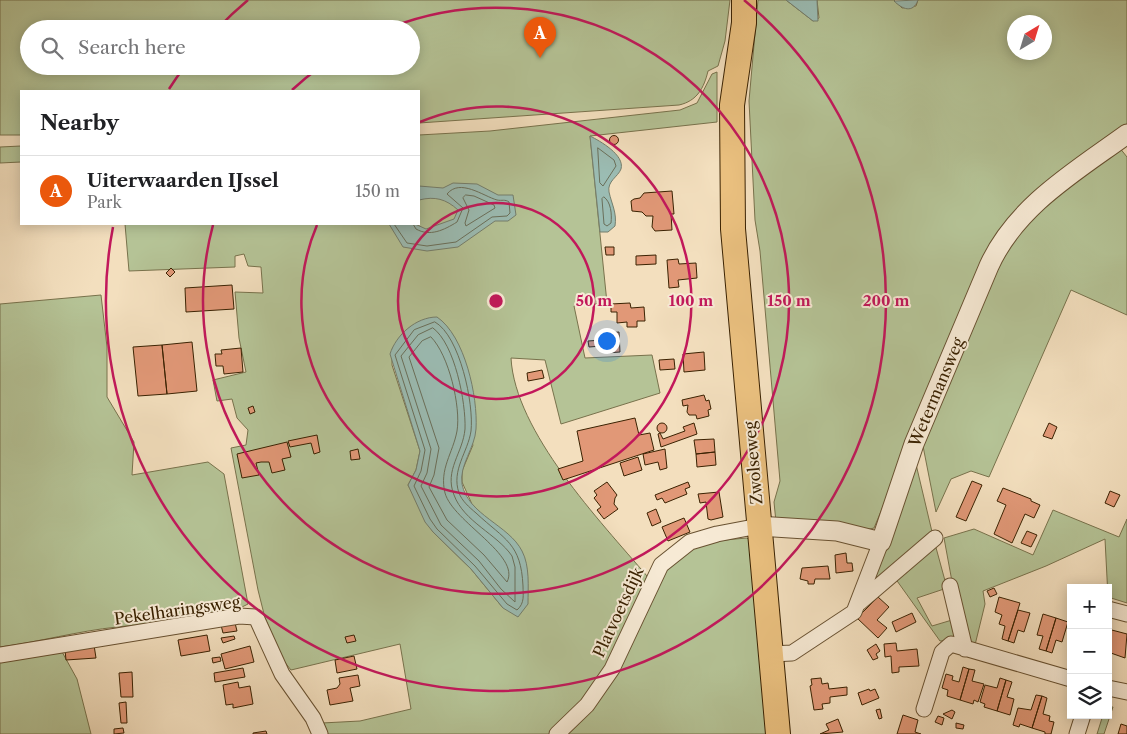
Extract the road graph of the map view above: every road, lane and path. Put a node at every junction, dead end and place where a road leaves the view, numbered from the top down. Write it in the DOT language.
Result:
graph roads {
  1 [pos="736,0"];
  2 [pos="744,0"];
  3 [pos="1127,134"];
  4 [pos="732,192"];
  5 [pos="759,526"];
  6 [pos="935,538"];
  7 [pos="881,542"];
  8 [pos="950,586"];
  9 [pos="858,604"];
  10 [pos="1112,610"];
  11 [pos="1127,614"];
  12 [pos="965,649"];
  13 [pos="0,654"];
  14 [pos="771,654"];
  15 [pos="1067,678"];
  16 [pos="1112,689"];
  17 [pos="1127,692"];
  18 [pos="924,709"];
  19 [pos="1082,719"];
  20 [pos="320,734"];
  21 [pos="557,734"];
  22 [pos="778,734"];
  23 [pos="1077,734"];
  1 -- 4 [label="main road, Zwolseweg"];
  2 -- 4 [label="main road, Zwolseweg"];
  3 -- 7 [label="street, Wetermansweg"];
  4 -- 5 [label="main road, Zwolseweg"];
  5 -- 7 [label="street"];
  5 -- 14 [label="main road, Zwolseweg"];
  5 -- 21 [label="street, Platvoetsdijk"];
  6 -- 9 [label="street"];
  7 -- 9 [label="street, Wetermansweg"];
  8 -- 12 [label="street"];
  9 -- 14 [label="street, Wetermansweg"];
  10 -- 11 [label="street"];
  12 -- 15 [label="street"];
  12 -- 18 [label="street"];
  13 -- 20 [label="street, Pekelharingsweg"];
  14 -- 22 [label="main road, Zwolseweg"];
  16 -- 17 [label="street"];
  19 -- 23 [label="street"];
}
